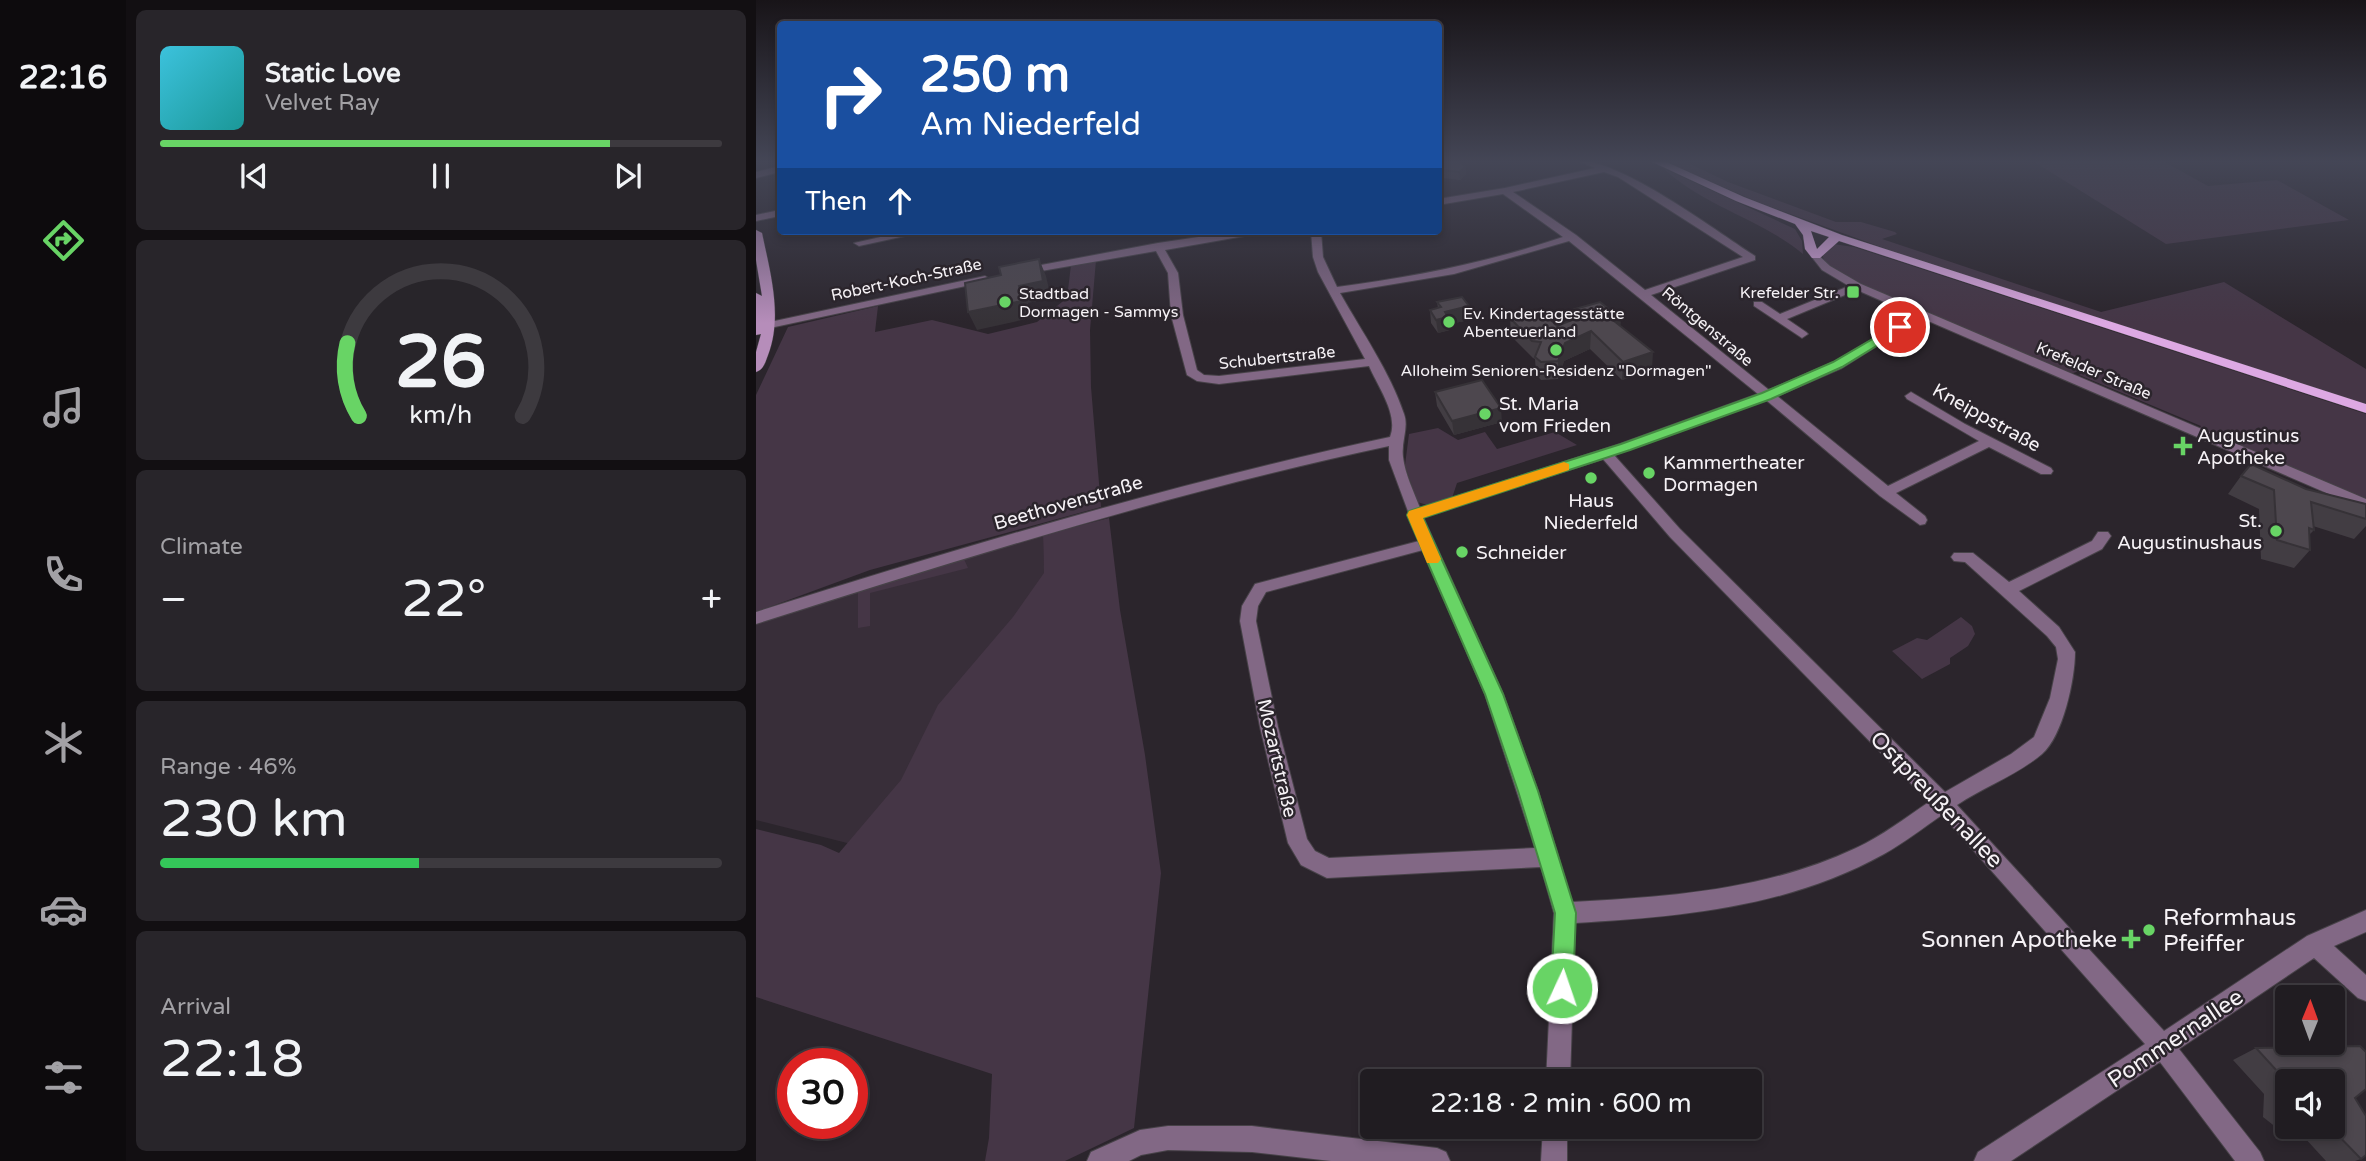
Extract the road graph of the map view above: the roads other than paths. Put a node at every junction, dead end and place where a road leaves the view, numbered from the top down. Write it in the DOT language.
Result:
graph roads {
  1 [pos="774,214"];
  2 [pos="1539,214"];
  3 [pos="1682,214"];
  4 [pos="1779,214"];
  5 [pos="756,218"];
  6 [pos="1800,223"];
  7 [pos="756,233"];
  8 [pos="902,235"];
  9 [pos="1230,235"];
  10 [pos="1317,235"];
  11 [pos="1834,235"];
  12 [pos="1572,237"];
  13 [pos="859,243"];
  14 [pos="1812,243"];
  15 [pos="1158,246"];
  16 [pos="1816,256"];
  17 [pos="1857,286"];
  18 [pos="1333,291"];
  19 [pos="1643,294"];
  20 [pos="756,297"];
  21 [pos="1758,304"];
  22 [pos="1779,318"];
  23 [pos="1914,318"];
  24 [pos="760,329"];
  25 [pos="1802,334"];
  26 [pos="1373,362"];
  27 [pos="756,368"];
  28 [pos="1766,396"];
  29 [pos="1911,396"];
  30 [pos="2366,409"];
  31 [pos="1395,440"];
  32 [pos="1989,442"];
  33 [pos="1605,453"];
  34 [pos="2046,471"];
  35 [pos="1885,493"];
  36 [pos="2366,505"];
  37 [pos="1415,515"];
  38 [pos="1920,520"];
  39 [pos="2103,536"];
  40 [pos="1426,544"];
  41 [pos="1959,557"];
  42 [pos="2007,590"];
  43 [pos="756,618"];
  44 [pos="1943,803"];
  45 [pos="1548,857"];
  46 [pos="1566,913"];
  47 [pos="2366,920"];
  48 [pos="2315,944"];
  49 [pos="2366,990"];
  50 [pos="2162,1046"];
  51 [pos="1559,1069"];
  52 [pos="1555,1139"];
  53 [pos="1100,1161"];
  54 [pos="1437,1161"];
  55 [pos="1554,1161"];
  56 [pos="1987,1161"];
  57 [pos="2251,1161"];
  1 -- 5 [label="street"];
  2 -- 12 [label="street, Röntgenstraße"];
  3 -- 19 [label="street"];
  4 -- 6 [label="main road"];
  6 -- 11 [label="main road"];
  6 -- 14 [label="main road"];
  7 -- 24 [label="street"];
  8 -- 13 [label="street"];
  9 -- 15 [label="street, Robert-Koch-Straße"];
  10 -- 18 [label="street"];
  11 -- 14 [label="main road"];
  11 -- 16 [label="main road"];
  11 -- 30 [label="main road"];
  12 -- 18 [label="street"];
  12 -- 19 [label="street, Röntgenstraße"];
  14 -- 16 [label="main road"];
  15 -- 24 [label="street, Robert-Koch-Straße"];
  15 -- 26 [label="street, Schubertstraße"];
  16 -- 17 [label="street, Krefelder Straße"];
  17 -- 22 [label="street"];
  17 -- 36 [label="street, Krefelder Straße"];
  18 -- 26 [label="street"];
  19 -- 28 [label="street, Röntgenstraße"];
  20 -- 24 [label="street"];
  21 -- 22 [label="street"];
  22 -- 25 [label="street"];
  23 -- 28 [label="street"];
  24 -- 27 [label="street"];
  26 -- 31 [label="street"];
  28 -- 33 [label="street"];
  28 -- 35 [label="street, Röntgenstraße"];
  29 -- 32 [label="street, Kneippstraße"];
  31 -- 37 [label="street"];
  31 -- 43 [label="street, Beethovenstraße"];
  32 -- 34 [label="street, Kneippstraße"];
  32 -- 35 [label="street"];
  33 -- 37 [label="street"];
  33 -- 44 [label="street, Ostpreußenallee"];
  35 -- 38 [label="street, Röntgenstraße"];
  37 -- 40 [label="street"];
  39 -- 42 [label="street"];
  40 -- 45 [label="street"];
  40 -- 45 [label="street, Mozartstraße"];
  41 -- 42 [label="street"];
  42 -- 44 [label="street"];
  44 -- 46 [label="street"];
  44 -- 50 [label="street, Ostpreußenallee"];
  45 -- 46 [label="street"];
  46 -- 51 [label="street"];
  47 -- 48 [label="street, Pommernallee"];
  48 -- 49 [label="street"];
  48 -- 50 [label="street, Pommernallee"];
  50 -- 56 [label="street, Pommernallee"];
  50 -- 57 [label="street, Ostpreußenallee"];
  52 -- 55 [label="street"];
  53 -- 54 [label="street"];
}
